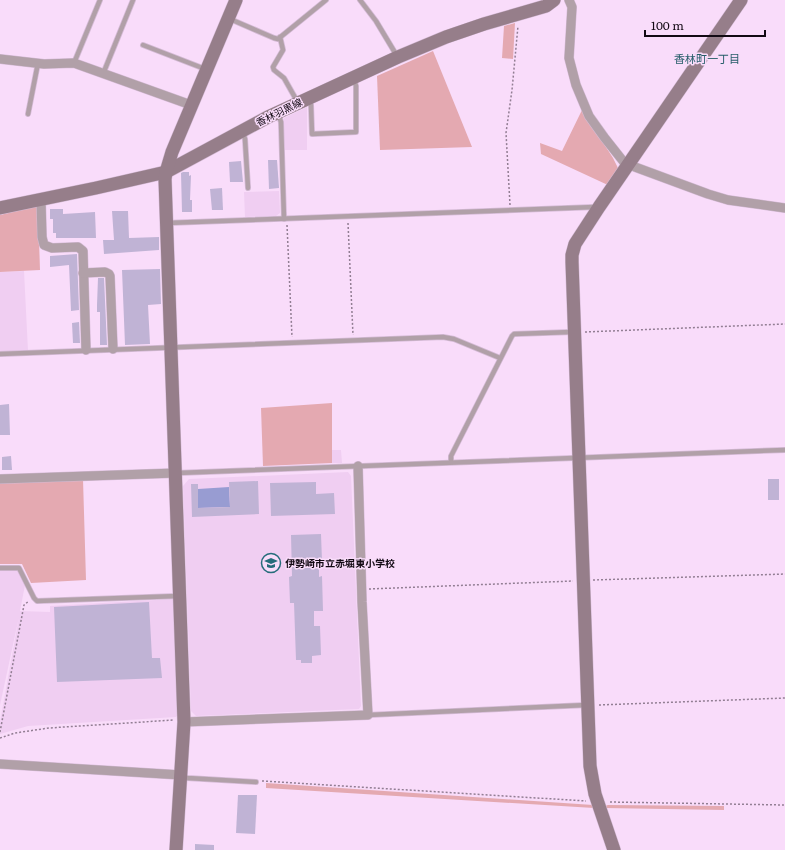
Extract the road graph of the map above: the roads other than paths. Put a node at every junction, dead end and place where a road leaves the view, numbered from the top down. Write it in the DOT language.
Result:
graph roads {
  1 [pos="100,0"];
  2 [pos="133,0"];
  3 [pos="236,0"];
  4 [pos="326,0"];
  5 [pos="360,0"];
  6 [pos="570,0"];
  7 [pos="742,0"];
  8 [pos="547,2"];
  9 [pos="228,19"];
  10 [pos="280,37"];
  11 [pos="142,45"];
  12 [pos="398,57"];
  13 [pos="0,59"];
  14 [pos="38,63"];
  15 [pos="74,64"];
  16 [pos="206,70"];
  17 [pos="103,74"];
  18 [pos="354,78"];
  19 [pos="303,100"];
  20 [pos="191,105"];
  21 [pos="278,113"];
  22 [pos="28,114"];
  23 [pos="242,131"];
  24 [pos="629,164"];
  25 [pos="166,172"];
  26 [pos="248,188"];
  27 [pos="41,200"];
  28 [pos="599,207"];
  29 [pos="0,208"];
  30 [pos="785,208"];
  31 [pos="286,219"];
  32 [pos="166,224"];
  33 [pos="83,273"];
  34 [pos="573,332"];
  35 [pos="170,348"];
  36 [pos="113,349"];
  37 [pos="86,350"];
  38 [pos="0,354"];
  39 [pos="500,358"];
  40 [pos="785,450"];
  41 [pos="580,458"];
  42 [pos="451,462"];
  43 [pos="358,466"];
  44 [pos="176,473"];
  45 [pos="0,478"];
  46 [pos="0,568"];
  47 [pos="180,596"];
  48 [pos="589,705"];
  49 [pos="368,715"];
  50 [pos="184,722"];
  51 [pos="0,764"];
  52 [pos="181,775"];
  53 [pos="256,782"];
  54 [pos="176,850"];
  55 [pos="614,850"];
  1 -- 15 [label="lane"];
  2 -- 17 [label="lane"];
  3 -- 9 [label="street"];
  4 -- 10 [label="lane"];
  5 -- 12 [label="lane"];
  6 -- 24 [label="street"];
  7 -- 24 [label="street"];
  8 -- 12 [label="street, 香林羽黒線"];
  9 -- 10 [label="lane"];
  9 -- 16 [label="street"];
  10 -- 19 [label="lane"];
  11 -- 16 [label="lane"];
  12 -- 18 [label="street, 香林羽黒線"];
  13 -- 14 [label="street"];
  14 -- 15 [label="street"];
  14 -- 22 [label="lane"];
  15 -- 17 [label="street"];
  16 -- 20 [label="street"];
  17 -- 20 [label="street"];
  18 -- 19 [label="street, 香林羽黒線"];
  18 -- 19 [label="lane"];
  19 -- 21 [label="street, 香林羽黒線"];
  20 -- 25 [label="street"];
  21 -- 23 [label="street, 香林羽黒線"];
  21 -- 31 [label="lane"];
  23 -- 25 [label="street, 香林羽黒線"];
  23 -- 26 [label="lane"];
  24 -- 28 [label="street"];
  24 -- 30 [label="street"];
  25 -- 27 [label="street, 香林羽黒線"];
  25 -- 32 [label="street"];
  27 -- 29 [label="street, 香林羽黒線"];
  27 -- 33 [label="street"];
  28 -- 31 [label="lane"];
  28 -- 34 [label="street"];
  31 -- 32 [label="lane"];
  32 -- 35 [label="street"];
  33 -- 36 [label="street"];
  33 -- 37 [label="street"];
  34 -- 39 [label="lane"];
  34 -- 41 [label="street"];
  35 -- 36 [label="lane"];
  35 -- 39 [label="lane"];
  35 -- 44 [label="street"];
  36 -- 37 [label="lane"];
  37 -- 38 [label="lane"];
  39 -- 42 [label="lane"];
  40 -- 41 [label="lane"];
  41 -- 42 [label="lane"];
  41 -- 48 [label="street"];
  42 -- 43 [label="lane"];
  43 -- 44 [label="lane"];
  43 -- 49 [label="street"];
  44 -- 45 [label="street"];
  44 -- 47 [label="street"];
  46 -- 47 [label="lane"];
  47 -- 50 [label="street"];
  48 -- 49 [label="lane"];
  48 -- 55 [label="street"];
  49 -- 50 [label="street"];
  50 -- 52 [label="street"];
  51 -- 52 [label="street"];
  52 -- 53 [label="lane"];
  52 -- 54 [label="street"];
}
